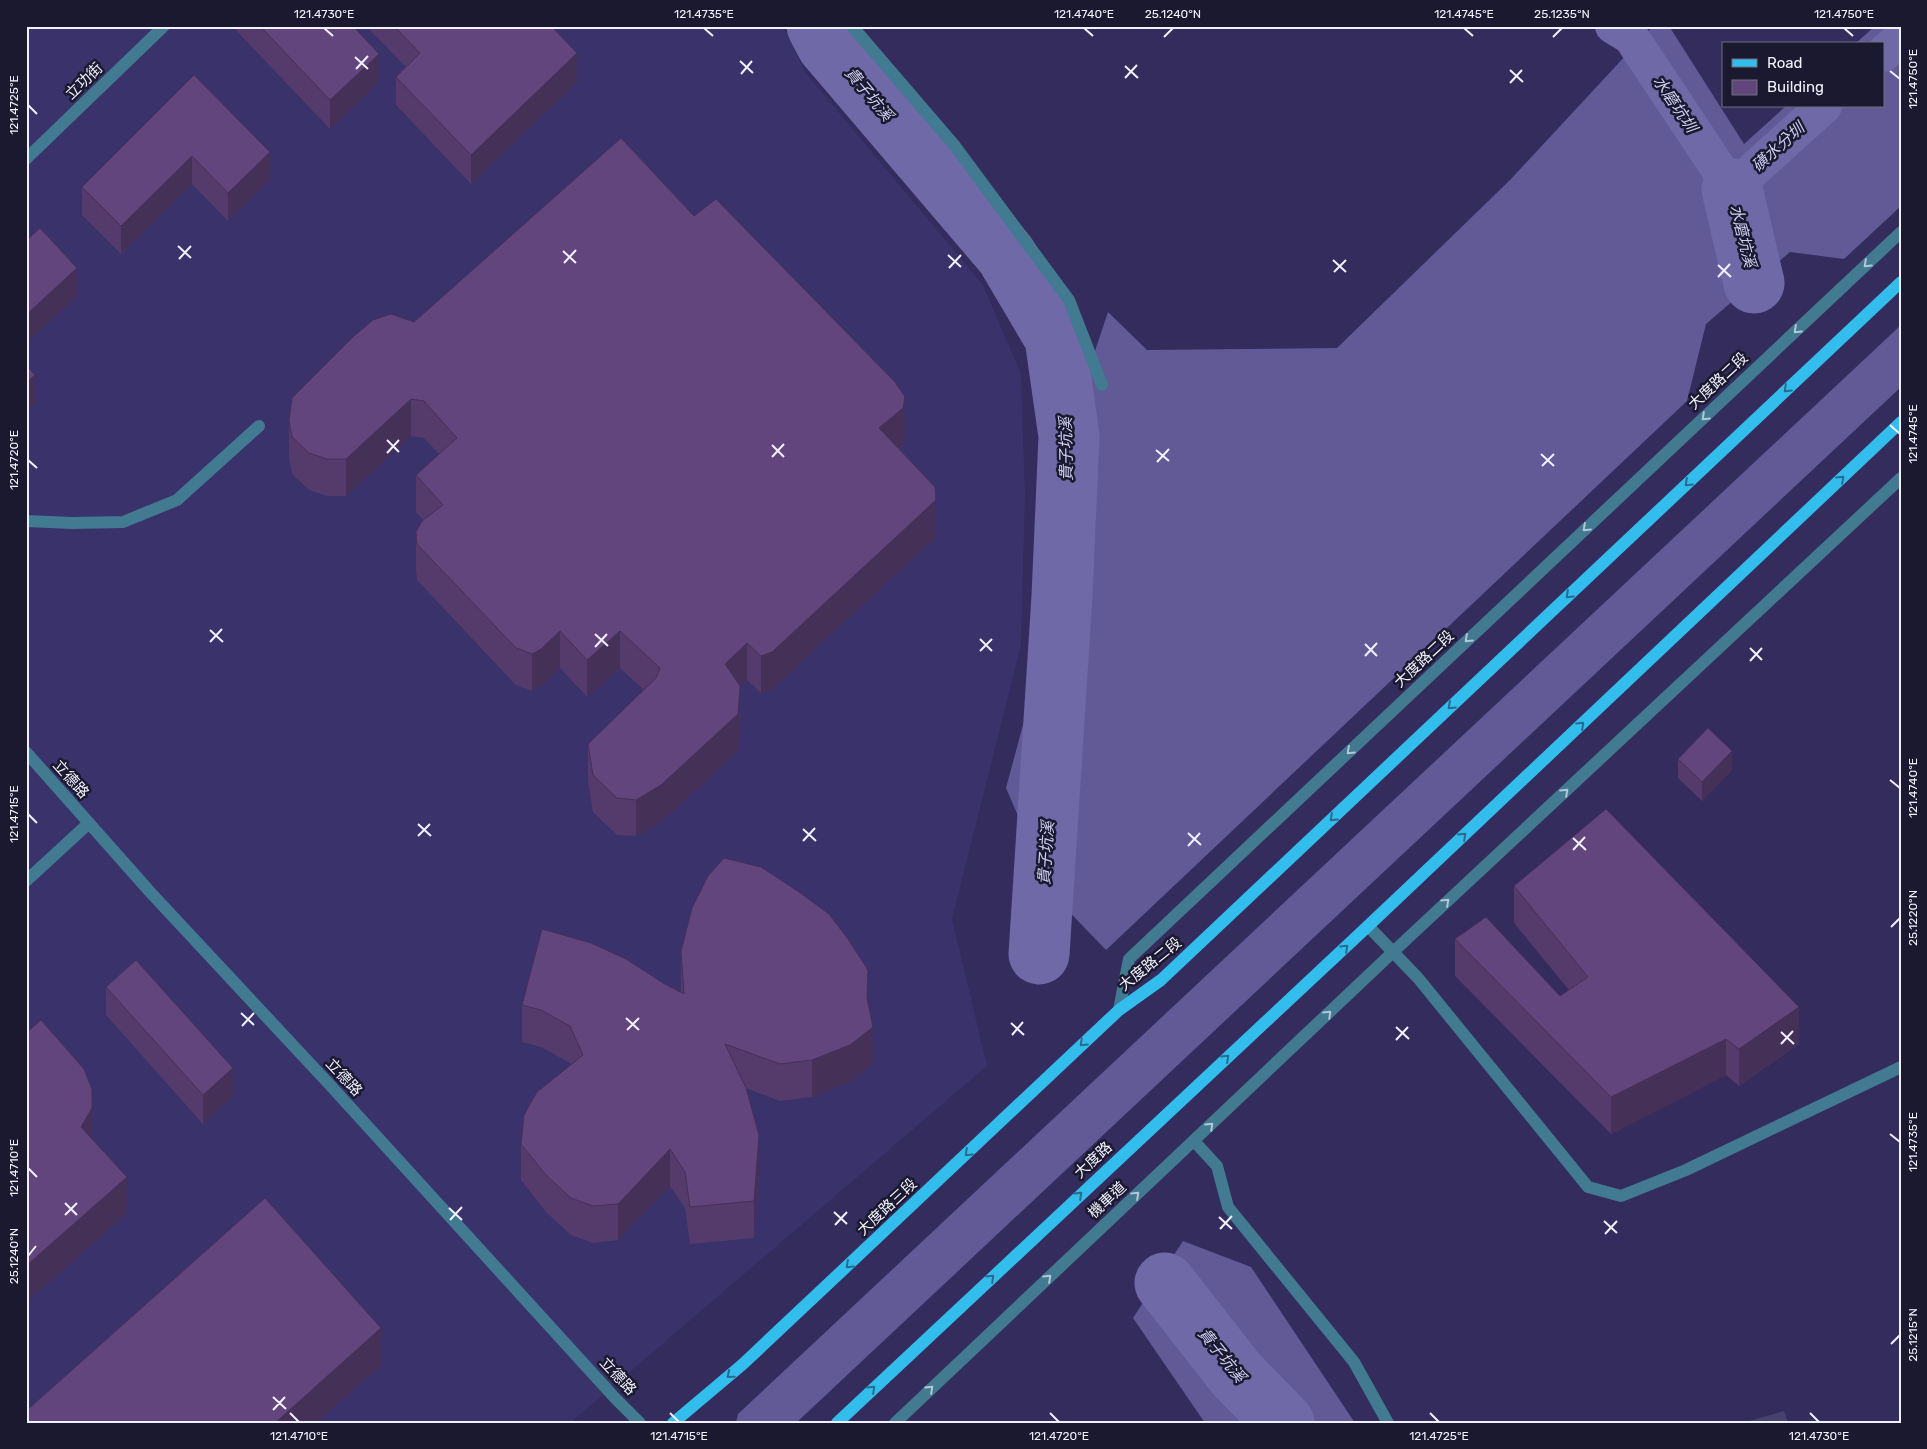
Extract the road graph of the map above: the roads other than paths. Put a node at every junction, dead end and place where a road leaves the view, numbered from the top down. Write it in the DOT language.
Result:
graph roads {
  1 [pos="164,26"];
  2 [pos="852,26"];
  3 [pos="26,159"];
  4 [pos="1901,232"];
  5 [pos="1901,282"];
  6 [pos="1102,385"];
  7 [pos="1901,422"];
  8 [pos="259,426"];
  9 [pos="1901,478"];
  10 [pos="26,521"];
  11 [pos="26,752"];
  12 [pos="89,823"];
  13 [pos="26,881"];
  14 [pos="1368,926"];
  15 [pos="1393,952"];
  16 [pos="1119,1010"];
  17 [pos="1901,1067"];
  18 [pos="1194,1141"];
  19 [pos="640,1423"];
  20 [pos="672,1423"];
  21 [pos="837,1423"];
  22 [pos="895,1423"];
  23 [pos="1388,1423"];
  1 -- 3 [label="street, 立功街"];
  2 -- 6 [label="street"];
  4 -- 16 [label="street, 大度路二段, one-way"];
  5 -- 16 [label="main road, 大度路二段, one-way"];
  14 -- 7 [label="main road, one-way"];
  8 -- 10 [label="street"];
  15 -- 9 [label="street, one-way"];
  11 -- 12 [label="street, 立德路"];
  12 -- 13 [label="street"];
  12 -- 19 [label="street, 立德路"];
  14 -- 15 [label="street"];
  21 -- 14 [label="main road, 大度路, one-way"];
  15 -- 17 [label="street"];
  18 -- 15 [label="street, one-way"];
  16 -- 20 [label="main road, 大度路三段, one-way"];
  22 -- 18 [label="street, 機車道, one-way"];
  18 -- 23 [label="street"];
}
